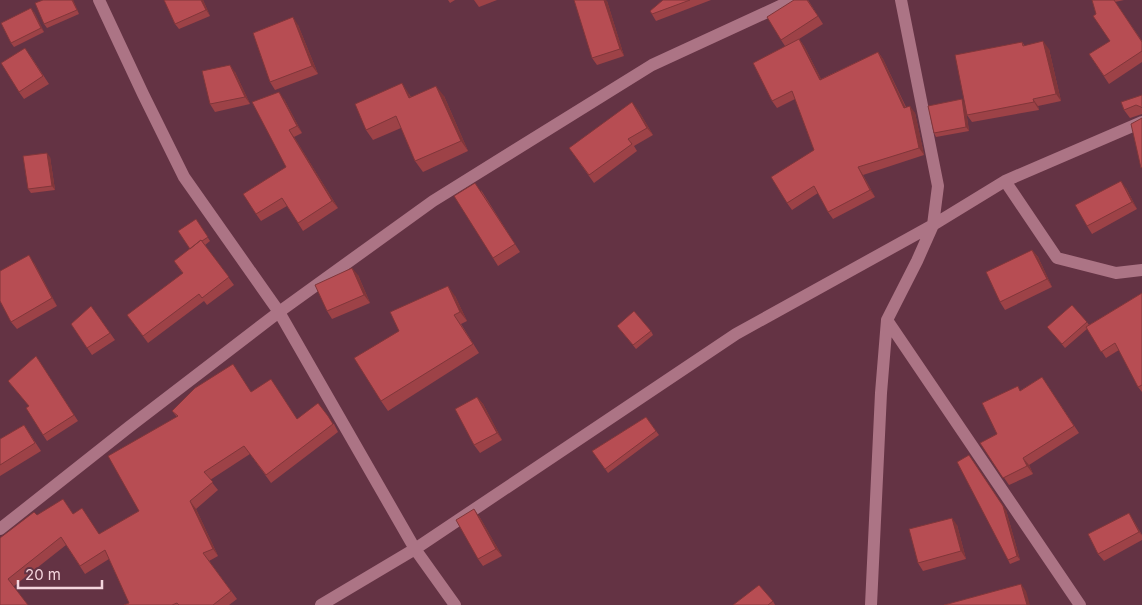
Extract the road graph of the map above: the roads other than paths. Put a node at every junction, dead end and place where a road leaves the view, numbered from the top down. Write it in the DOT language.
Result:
graph roads {
  1 [pos="99,0"];
  2 [pos="793,0"];
  3 [pos="901,0"];
  4 [pos="1142,122"];
  5 [pos="1005,181"];
  6 [pos="933,225"];
  7 [pos="1142,270"];
  8 [pos="279,312"];
  9 [pos="886,320"];
  10 [pos="0,529"];
  11 [pos="415,548"];
  12 [pos="321,605"];
  13 [pos="454,605"];
  14 [pos="871,605"];
  15 [pos="1080,605"];
  1 -- 8 [label="street"];
  2 -- 8 [label="street"];
  3 -- 6 [label="street"];
  4 -- 5 [label="street"];
  5 -- 6 [label="street"];
  5 -- 7 [label="street"];
  6 -- 9 [label="street"];
  6 -- 11 [label="street"];
  8 -- 10 [label="street"];
  8 -- 11 [label="street"];
  9 -- 14 [label="street"];
  9 -- 15 [label="street"];
  11 -- 12 [label="street"];
  11 -- 13 [label="street"];
}
